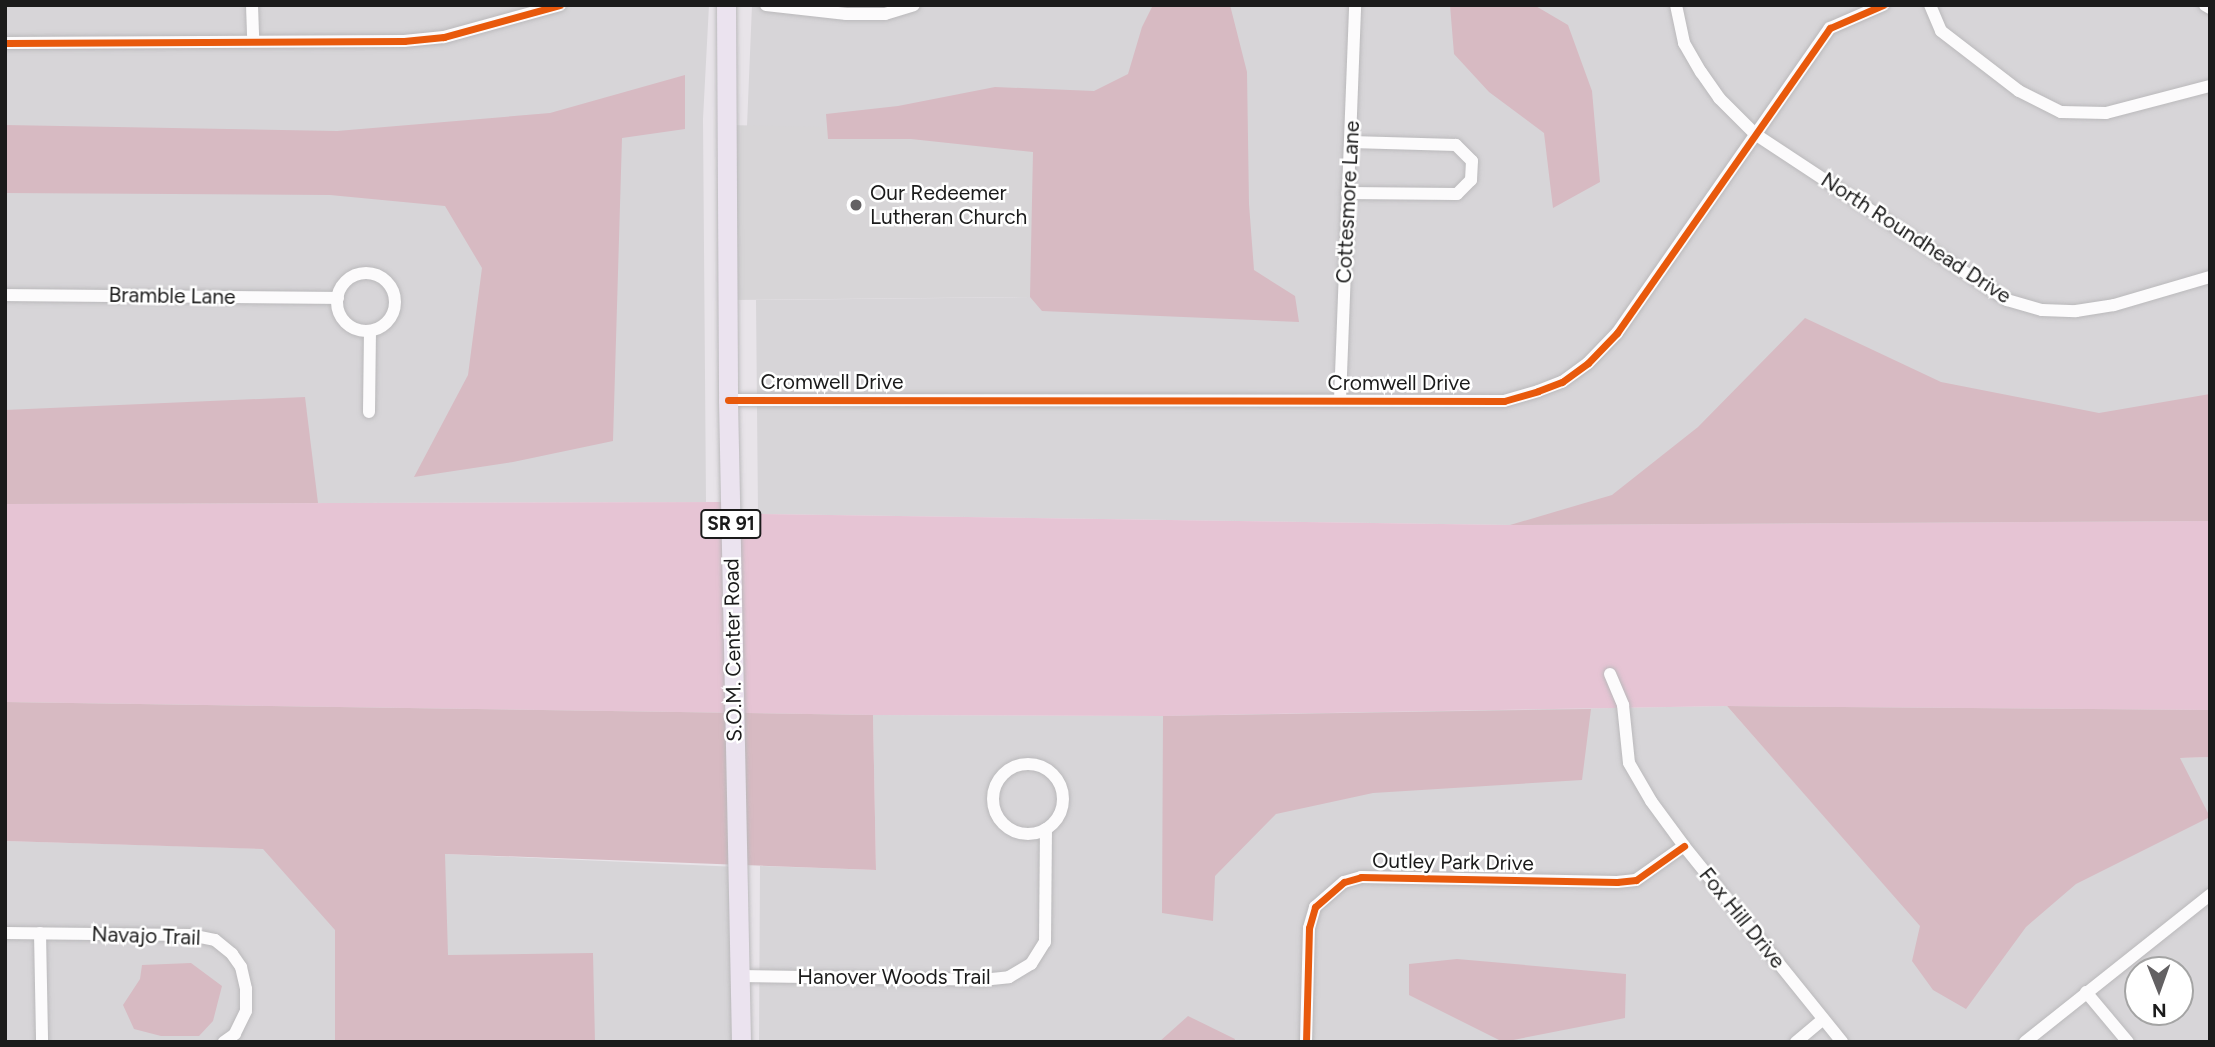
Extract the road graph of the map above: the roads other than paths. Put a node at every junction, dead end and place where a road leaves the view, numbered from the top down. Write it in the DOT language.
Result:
graph roads {
  1 [pos="253,5"];
  2 [pos="559,5"];
  3 [pos="726,5"];
  4 [pos="766,5"];
  5 [pos="914,5"];
  6 [pos="1356,5"];
  7 [pos="1676,5"];
  8 [pos="1883,5"];
  9 [pos="1930,5"];
  10 [pos="2205,5"];
  11 [pos="2210,8"];
  12 [pos="253,41"];
  13 [pos="5,43"];
  14 [pos="2210,86"];
  15 [pos="1755,134"];
  16 [pos="1351,142"];
  17 [pos="1347,193"];
  18 [pos="2210,277"];
  19 [pos="5,295"];
  20 [pos="338,298"];
  21 [pos="370,331"];
  22 [pos="728,400"];
  23 [pos="1340,400"];
  24 [pos="369,412"];
  25 [pos="1610,674"];
  26 [pos="1046,829"];
  27 [pos="1684,846"];
  28 [pos="2210,895"];
  29 [pos="5,933"];
  30 [pos="40,933"];
  31 [pos="740,976"];
  32 [pos="2086,992"];
  33 [pos="1823,1019"];
  34 [pos="42,1042"];
  35 [pos="224,1042"];
  36 [pos="741,1042"];
  37 [pos="1306,1042"];
  38 [pos="1796,1042"];
  39 [pos="1842,1042"];
  40 [pos="2025,1042"];
  41 [pos="2128,1042"];
  1 -- 12 [label="street"];
  2 -- 12 [label="street"];
  3 -- 22 [label="main road, S.O.M. Center Road / SR 91"];
  4 -- 5 [label="street"];
  6 -- 16 [label="street, Cottesmore Lane"];
  7 -- 15 [label="street, North Roundhead Drive"];
  8 -- 15 [label="street, Cromwell Drive"];
  9 -- 14 [label="street"];
  10 -- 11 [label="street"];
  12 -- 13 [label="street"];
  15 -- 18 [label="street, North Roundhead Drive"];
  15 -- 23 [label="street, Cromwell Drive"];
  16 -- 17 [label="street, Cottesmore Lane"];
  16 -- 17 [label="street"];
  17 -- 23 [label="street, Cottesmore Lane"];
  19 -- 20 [label="street, Bramble Lane"];
  20 -- 21 [label="street"];
  20 -- 21 [label="street"];
  21 -- 24 [label="street"];
  22 -- 23 [label="street, Cromwell Drive"];
  22 -- 31 [label="main road, S.O.M. Center Road / SR 91"];
  25 -- 27 [label="street, Fox Hill Drive"];
  26 -- 26 [label="street, Hanover Woods Trail"];
  26 -- 31 [label="street, Hanover Woods Trail"];
  27 -- 33 [label="street, Fox Hill Drive"];
  27 -- 37 [label="street, Outley Park Drive"];
  28 -- 32 [label="street"];
  29 -- 30 [label="street, Navajo Trail"];
  30 -- 34 [label="street"];
  30 -- 35 [label="street, Navajo Trail"];
  31 -- 36 [label="main road, S.O.M. Center Road / SR 91"];
  32 -- 40 [label="street"];
  32 -- 41 [label="street"];
  33 -- 38 [label="street"];
  33 -- 39 [label="street, Fox Hill Drive"];
}
